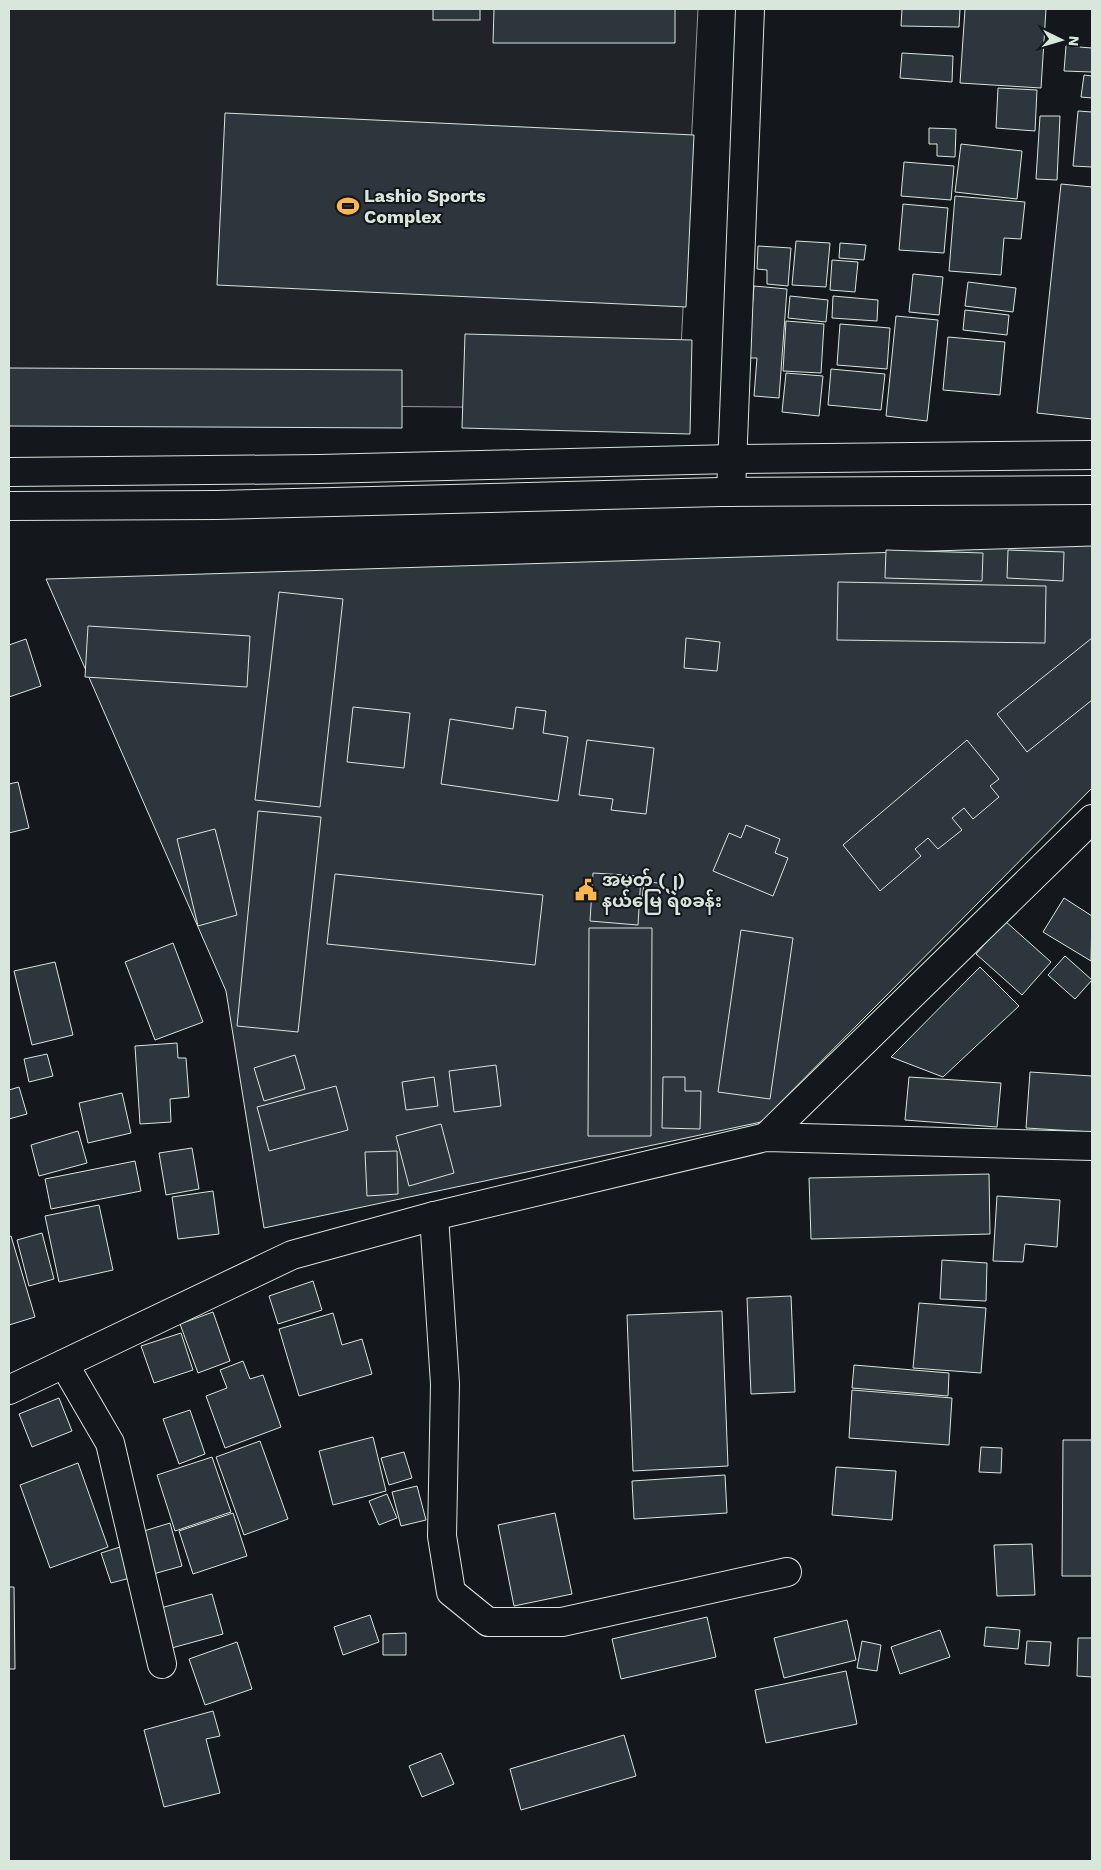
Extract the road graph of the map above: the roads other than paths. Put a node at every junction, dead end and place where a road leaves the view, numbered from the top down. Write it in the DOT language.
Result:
graph roads {
  1 [pos="750,9"];
  2 [pos="1092,455"];
  3 [pos="732,459"];
  4 [pos="9,472"];
  5 [pos="1092,490"];
  6 [pos="731,492"];
  7 [pos="9,506"];
  8 [pos="1092,819"];
  9 [pos="766,1137"];
  10 [pos="1092,1146"];
  11 [pos="434,1216"];
  12 [pos="64,1364"];
  13 [pos="9,1390"];
  14 [pos="787,1572"];
  15 [pos="162,1664"];
  1 -- 3 [label="street"];
  2 -- 3 [label="street"];
  3 -- 4 [label="street"];
  3 -- 6 [label="street"];
  5 -- 6 [label="street"];
  6 -- 7 [label="street"];
  8 -- 9 [label="street"];
  9 -- 10 [label="street"];
  9 -- 11 [label="street"];
  11 -- 12 [label="street"];
  11 -- 14 [label="street"];
  12 -- 13 [label="street"];
  12 -- 15 [label="street"];
}
